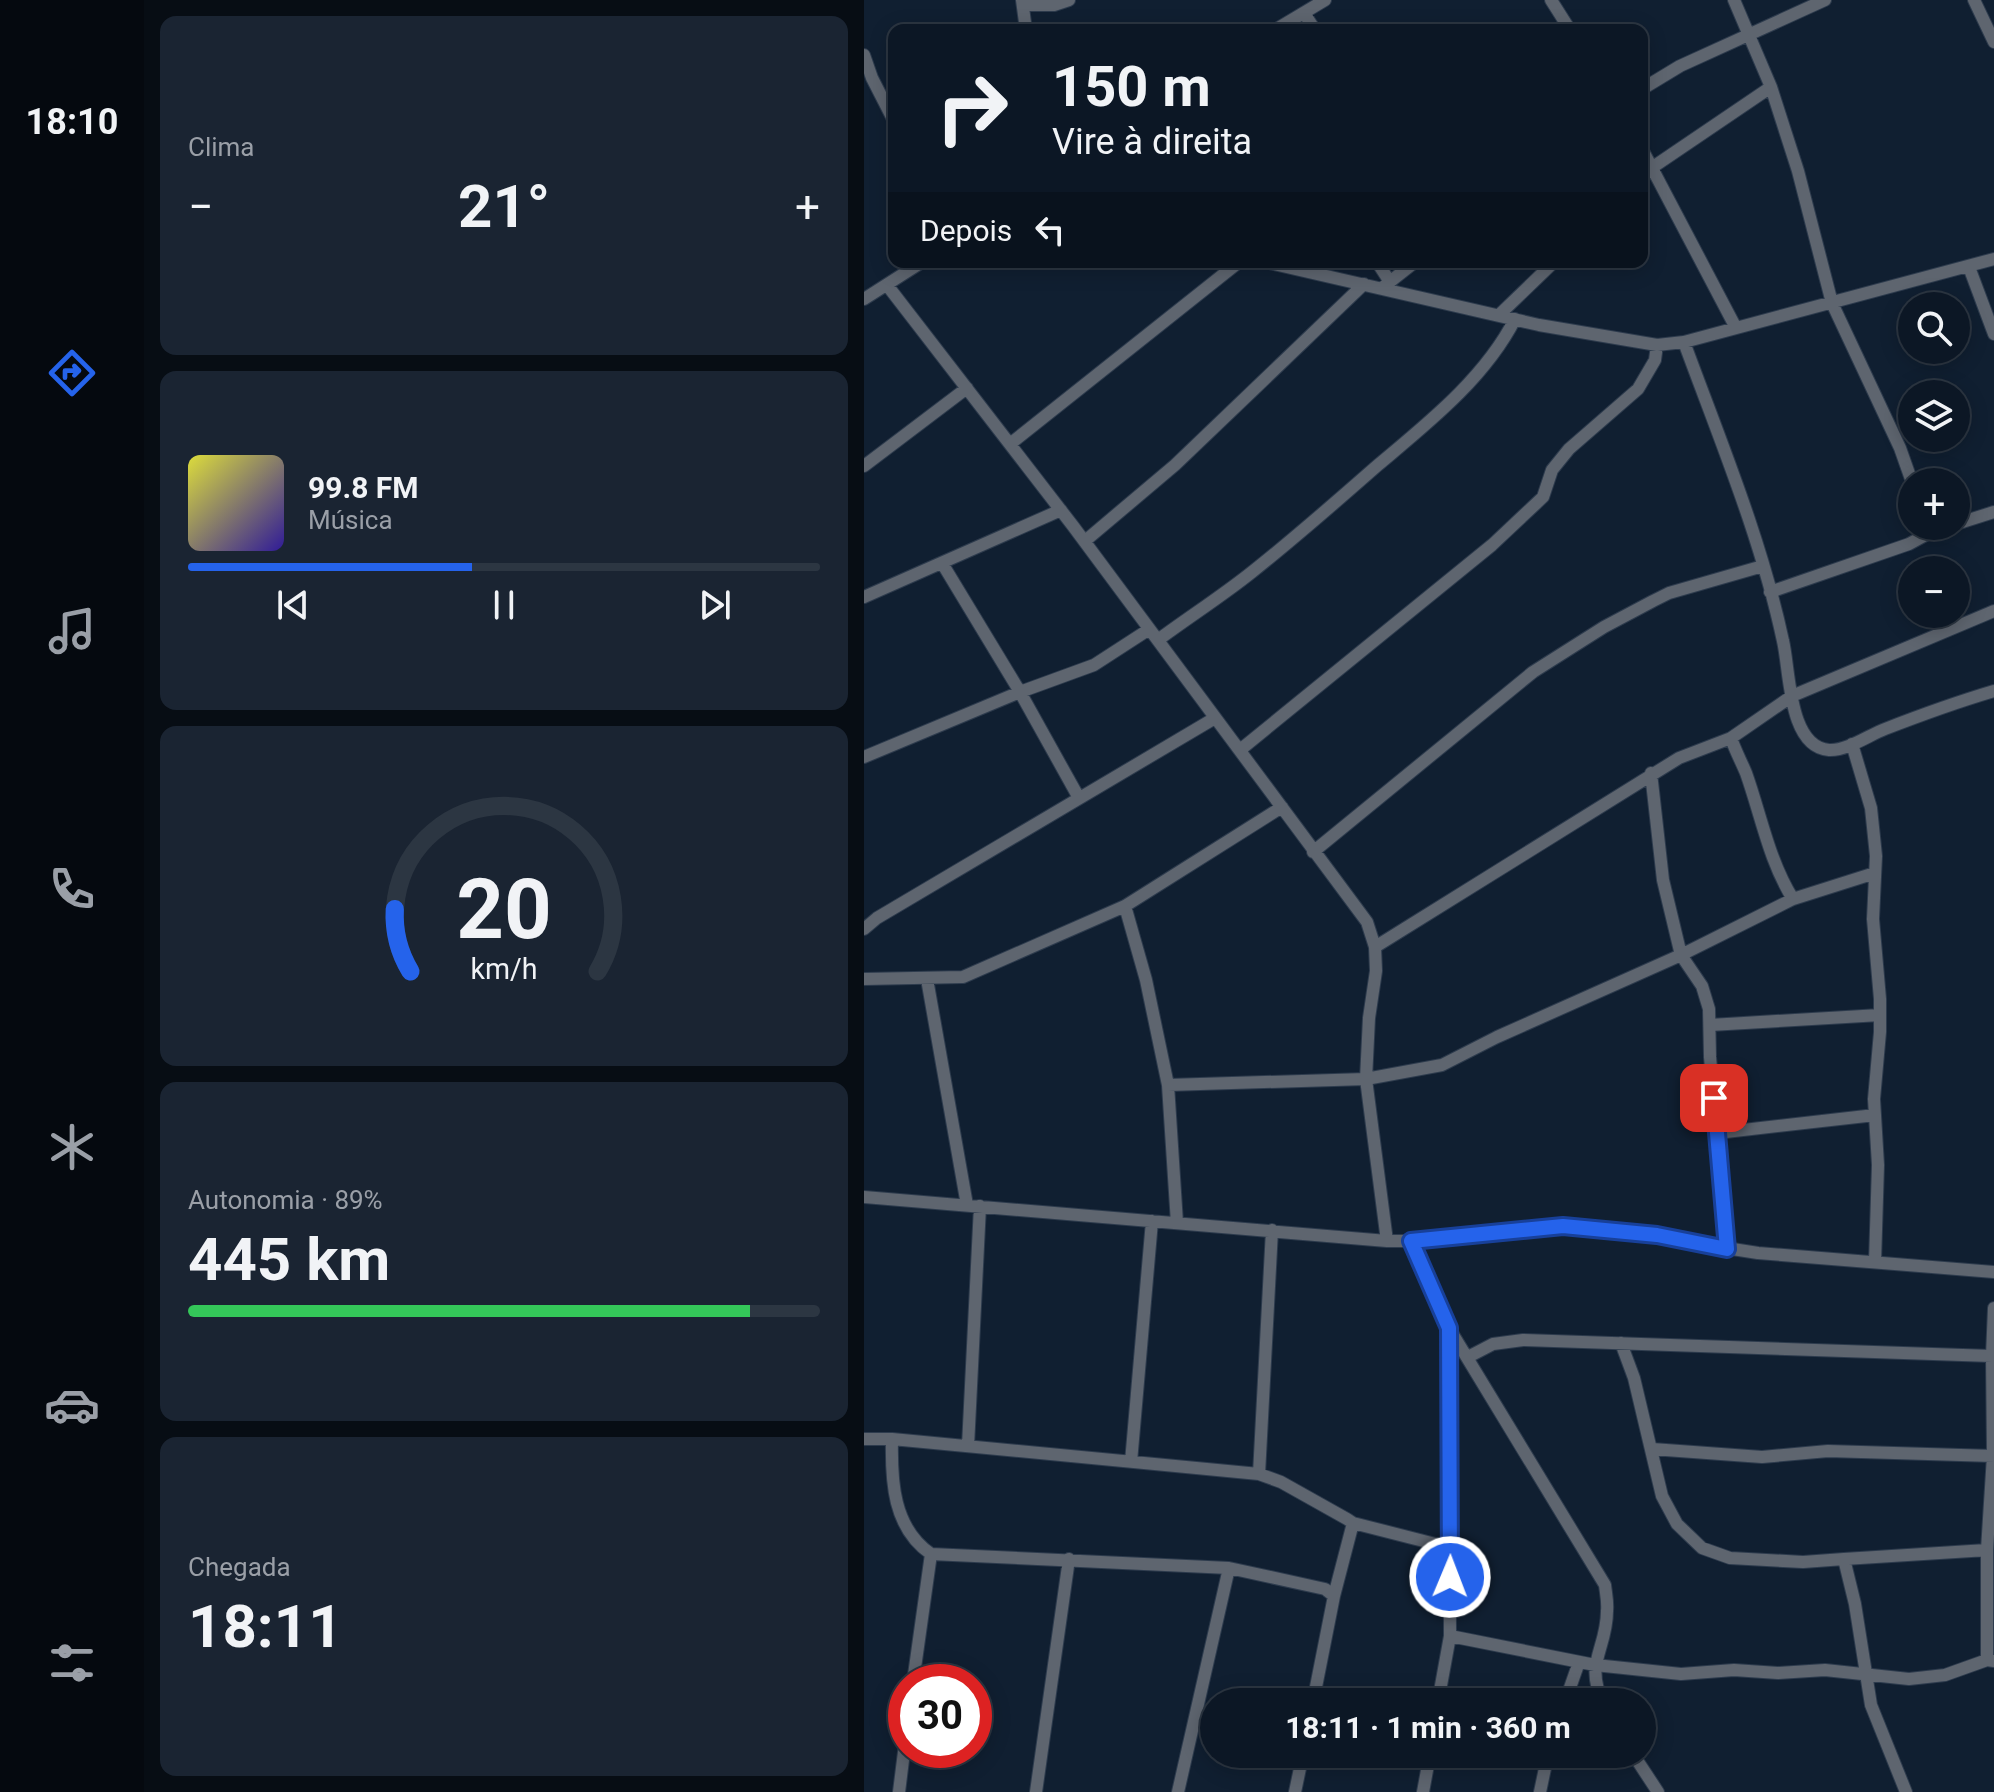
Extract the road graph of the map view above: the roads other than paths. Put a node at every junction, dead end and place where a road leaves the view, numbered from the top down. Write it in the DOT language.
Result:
graph roads {
  1 [pos="1069,0"];
  2 [pos="1325,0"];
  3 [pos="1551,0"];
  4 [pos="1734,0"];
  5 [pos="1825,0"];
  6 [pos="1022,3"];
  7 [pos="1994,3"];
  8 [pos="1977,5"];
  9 [pos="1304,13"];
  10 [pos="1025,24"];
  11 [pos="1285,24"];
  12 [pos="1311,24"];
  13 [pos="1566,24"];
  14 [pos="1750,36"];
  15 [pos="1994,42"];
  16 [pos="864,55"];
  17 [pos="1648,85"];
  18 [pos="1771,87"];
  19 [pos="888,109"];
  20 [pos="1648,159"];
  21 [pos="1653,167"];
  22 [pos="1648,172"];
  23 [pos="1994,259"];
  24 [pos="1969,267"];
  25 [pos="913,268"];
  26 [pos="1231,268"];
  27 [pos="1286,268"];
  28 [pos="1379,268"];
  29 [pos="1407,268"];
  30 [pos="1548,268"];
  31 [pos="1364,284"];
  32 [pos="887,285"];
  33 [pos="1386,285"];
  34 [pos="864,299"];
  35 [pos="1832,303"];
  36 [pos="1500,314"];
  37 [pos="1515,319"];
  38 [pos="1736,328"];
  39 [pos="1994,334"];
  40 [pos="1684,342"];
  41 [pos="1657,345"];
  42 [pos="967,388"];
  43 [pos="1010,444"];
  44 [pos="864,466"];
  45 [pos="1907,468"];
  46 [pos="1061,510"];
  47 [pos="1994,512"];
  48 [pos="1970,520"];
  49 [pos="1915,540"];
  50 [pos="1085,541"];
  51 [pos="942,563"];
  52 [pos="1763,566"];
  53 [pos="1770,592"];
  54 [pos="864,597"];
  55 [pos="1994,611"];
  56 [pos="1153,635"];
  57 [pos="1994,691"];
  58 [pos="1020,692"];
  59 [pos="1792,696"];
  60 [pos="1215,718"];
  61 [pos="1731,738"];
  62 [pos="1852,744"];
  63 [pos="1240,750"];
  64 [pos="864,757"];
  65 [pos="1651,773"];
  66 [pos="1079,798"];
  67 [pos="1282,807"];
  68 [pos="1313,852"];
  69 [pos="1875,873"];
  70 [pos="1793,899"];
  71 [pos="1125,906"];
  72 [pos="864,925"];
  73 [pos="1375,947"];
  74 [pos="1681,955"];
  75 [pos="864,979"];
  76 [pos="927,979"];
  77 [pos="1880,1015"];
  78 [pos="1710,1025"];
  79 [pos="1366,1079"];
  80 [pos="1168,1085"];
  81 [pos="1875,1115"];
  82 [pos="1717,1133"];
  83 [pos="864,1197"];
  84 [pos="973,1206"];
  85 [pos="1152,1221"];
  86 [pos="1177,1223"];
  87 [pos="1272,1230"];
  88 [pos="1387,1241"];
  89 [pos="1411,1241"];
  90 [pos="1727,1249"];
  91 [pos="1875,1262"];
  92 [pos="1994,1272"];
  93 [pos="1994,1308"];
  94 [pos="1449,1328"];
  95 [pos="1621,1343"];
  96 [pos="1992,1356"];
  97 [pos="1468,1357"];
  98 [pos="864,1439"];
  99 [pos="892,1439"];
  100 [pos="968,1446"];
  101 [pos="1652,1449"];
  102 [pos="1994,1456"];
  103 [pos="1131,1462"];
  104 [pos="1259,1474"];
  105 [pos="1353,1523"];
  106 [pos="1451,1548"];
  107 [pos="1987,1550"];
  108 [pos="931,1554"];
  109 [pos="1069,1559"];
  110 [pos="1844,1559"];
  111 [pos="1229,1568"];
  112 [pos="1334,1596"];
  113 [pos="1450,1636"];
  114 [pos="1991,1660"];
  115 [pos="1579,1662"];
  116 [pos="916,1664"];
  117 [pos="1595,1665"];
  118 [pos="1867,1673"];
  119 [pos="1316,1688"];
  120 [pos="1441,1688"];
  121 [pos="1570,1688"];
  122 [pos="1597,1688"];
  123 [pos="902,1768"];
  124 [pos="1300,1768"];
  125 [pos="1427,1768"];
  126 [pos="1545,1768"];
  127 [pos="1644,1768"];
  128 [pos="1648,1773"];
  129 [pos="899,1792"];
  130 [pos="1036,1792"];
  131 [pos="1178,1792"];
  132 [pos="1295,1792"];
  133 [pos="1423,1792"];
  134 [pos="1540,1792"];
  135 [pos="1645,1792"];
  136 [pos="1658,1792"];
  137 [pos="1906,1792"];
  1 -- 6 [label="street"];
  2 -- 9 [label="street"];
  3 -- 13 [label="street"];
  4 -- 14 [label="street"];
  5 -- 14 [label="street"];
  6 -- 10 [label="street"];
  7 -- 8 [label="street"];
  8 -- 15 [label="street"];
  9 -- 11 [label="street"];
  9 -- 12 [label="street"];
  14 -- 17 [label="street"];
  14 -- 18 [label="street"];
  16 -- 19 [label="street"];
  18 -- 21 [label="street"];
  18 -- 35 [label="street"];
  20 -- 21 [label="street"];
  21 -- 22 [label="street"];
  21 -- 38 [label="street"];
  23 -- 24 [label="street"];
  24 -- 35 [label="street"];
  24 -- 39 [label="street"];
  25 -- 32 [label="street"];
  26 -- 43 [label="street"];
  27 -- 31 [label="street"];
  28 -- 33 [label="street"];
  29 -- 33 [label="street"];
  30 -- 36 [label="street"];
  31 -- 33 [label="street"];
  31 -- 50 [label="street"];
  32 -- 34 [label="street"];
  32 -- 42 [label="street"];
  33 -- 36 [label="street"];
  35 -- 38 [label="street"];
  35 -- 45 [label="street"];
  36 -- 37 [label="street"];
  37 -- 41 [label="street"];
  37 -- 56 [label="street"];
  38 -- 40 [label="street"];
  40 -- 41 [label="street"];
  40 -- 52 [label="street"];
  41 -- 63 [label="street"];
  42 -- 43 [label="street"];
  42 -- 44 [label="street"];
  43 -- 46 [label="street"];
  46 -- 50 [label="street"];
  46 -- 51 [label="street"];
  47 -- 48 [label="street"];
  49 -- 53 [label="street"];
  50 -- 56 [label="street"];
  51 -- 54 [label="street"];
  51 -- 58 [label="street"];
  52 -- 53 [label="street"];
  52 -- 68 [label="street"];
  53 -- 59 [label="street"];
  55 -- 59 [label="street"];
  56 -- 58 [label="street"];
  56 -- 60 [label="street"];
  57 -- 62 [label="street"];
  58 -- 64 [label="street"];
  58 -- 66 [label="street"];
  59 -- 61 [label="street"];
  59 -- 62 [label="street"];
  60 -- 63 [label="street"];
  60 -- 66 [label="street"];
  61 -- 65 [label="street"];
  61 -- 70 [label="street"];
  62 -- 69 [label="street"];
  63 -- 67 [label="street"];
  65 -- 73 [label="street"];
  65 -- 74 [label="street"];
  66 -- 72 [label="street"];
  67 -- 68 [label="street"];
  67 -- 71 [label="street"];
  68 -- 73 [label="street"];
  69 -- 70 [label="street"];
  69 -- 77 [label="street"];
  70 -- 74 [label="street"];
  71 -- 76 [label="street"];
  71 -- 80 [label="street"];
  73 -- 79 [label="street"];
  74 -- 78 [label="street"];
  74 -- 79 [label="street"];
  75 -- 76 [label="street"];
  76 -- 84 [label="street"];
  77 -- 78 [label="street"];
  77 -- 81 [label="street"];
  78 -- 82 [label="street"];
  79 -- 80 [label="street"];
  79 -- 88 [label="street"];
  80 -- 86 [label="street"];
  81 -- 82 [label="street"];
  81 -- 91 [label="street"];
  82 -- 90 [label="street"];
  83 -- 84 [label="street"];
  84 -- 85 [label="street"];
  84 -- 100 [label="street"];
  85 -- 86 [label="street"];
  85 -- 103 [label="street"];
  86 -- 87 [label="street"];
  87 -- 88 [label="street"];
  87 -- 104 [label="street"];
  88 -- 89 [label="street"];
  89 -- 90 [label="street"];
  89 -- 94 [label="street"];
  90 -- 91 [label="street"];
  91 -- 92 [label="street"];
  93 -- 96 [label="street"];
  94 -- 97 [label="street"];
  94 -- 106 [label="street"];
  95 -- 96 [label="street"];
  95 -- 97 [label="street"];
  95 -- 101 [label="street"];
  96 -- 102 [label="street"];
  97 -- 117 [label="street"];
  98 -- 99 [label="street"];
  99 -- 100 [label="street"];
  99 -- 108 [label="street"];
  100 -- 103 [label="street"];
  101 -- 102 [label="street"];
  101 -- 110 [label="street"];
  102 -- 107 [label="street"];
  103 -- 104 [label="street"];
  104 -- 105 [label="street"];
  105 -- 106 [label="street"];
  105 -- 112 [label="street"];
  106 -- 113 [label="street"];
  107 -- 110 [label="street"];
  107 -- 114 [label="street"];
  108 -- 109 [label="street"];
  108 -- 116 [label="street"];
  109 -- 111 [label="street"];
  109 -- 130 [label="street"];
  110 -- 118 [label="street"];
  111 -- 112 [label="street"];
  111 -- 131 [label="street"];
  112 -- 119 [label="street"];
  113 -- 115 [label="street"];
  113 -- 120 [label="street"];
  114 -- 118 [label="street"];
  115 -- 117 [label="street"];
  115 -- 121 [label="street"];
  117 -- 118 [label="street"];
  117 -- 122 [label="street"];
  118 -- 137 [label="street"];
  123 -- 129 [label="street"];
  124 -- 132 [label="street"];
  125 -- 133 [label="street"];
  126 -- 134 [label="street"];
  127 -- 128 [label="street"];
  128 -- 135 [label="street"];
  128 -- 136 [label="street"];
}
